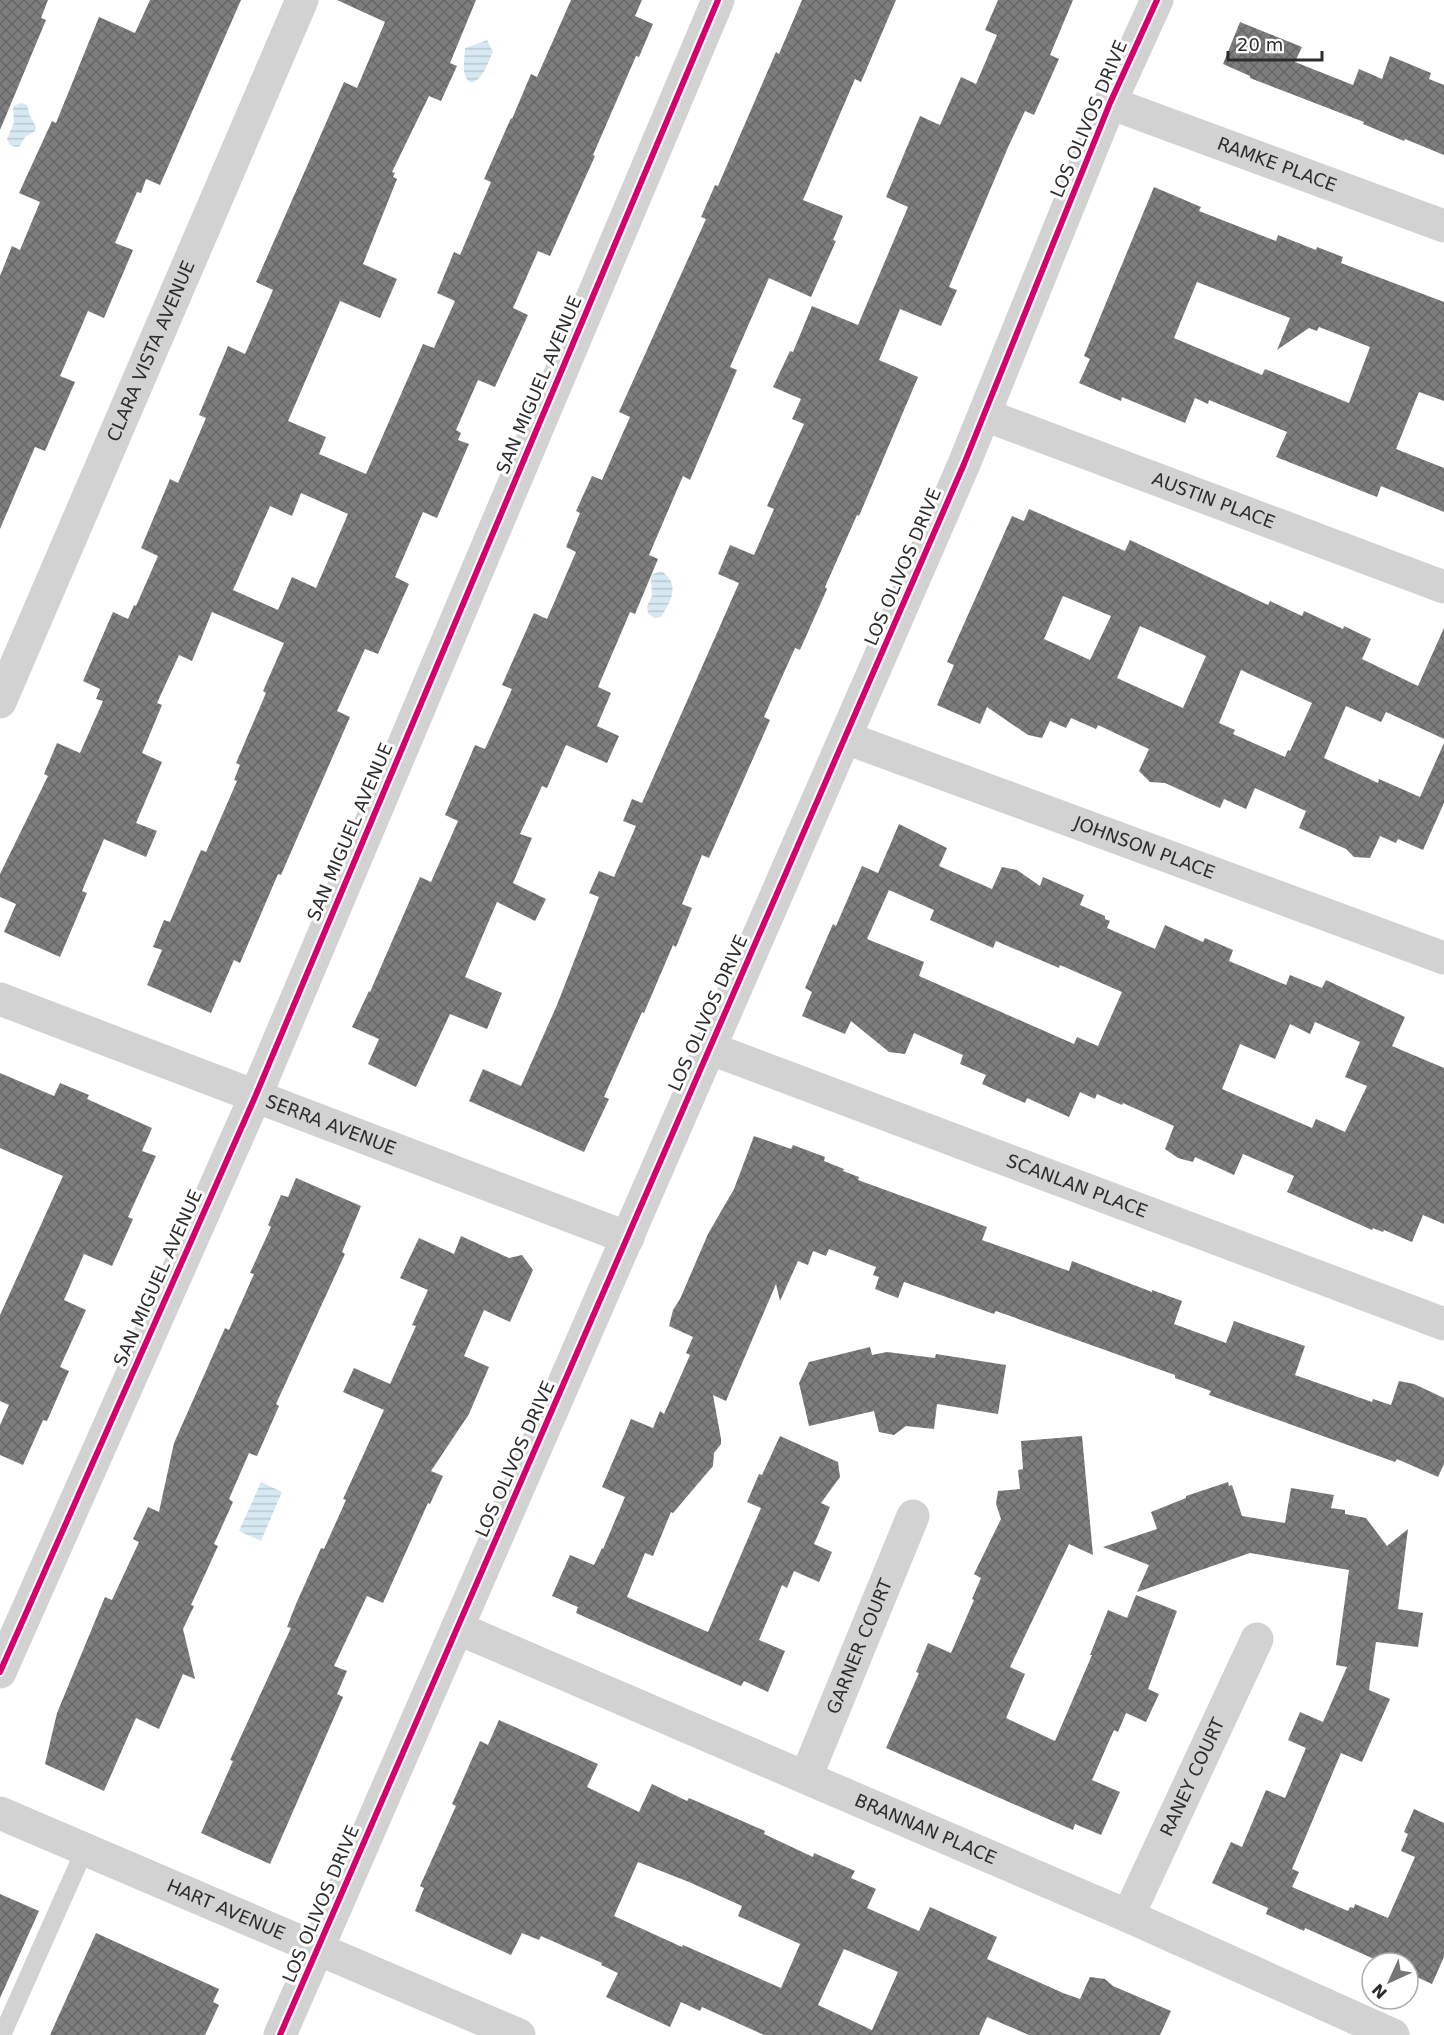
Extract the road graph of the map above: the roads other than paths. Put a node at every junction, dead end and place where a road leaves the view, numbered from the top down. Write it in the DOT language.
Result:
graph roads {
  1 [pos="302,0"];
  2 [pos="718,0"];
  3 [pos="1157,0"];
  4 [pos="1110,103"];
  5 [pos="1444,225"];
  6 [pos="985,415"];
  7 [pos="1444,587"];
  8 [pos="0,702"];
  9 [pos="846,738"];
  10 [pos="1444,958"];
  11 [pos="0,999"];
  12 [pos="709,1048"];
  13 [pos="255,1097"];
  14 [pos="628,1238"];
  15 [pos="1444,1324"];
  16 [pos="913,1516"];
  17 [pos="457,1629"];
  18 [pos="1257,1639"];
  19 [pos="0,1672"];
  20 [pos="806,1778"];
  21 [pos="0,1813"];
  22 [pos="85,1849"];
  23 [pos="1128,1917"];
  24 [pos="318,1949"];
  25 [pos="2,2035"];
  26 [pos="280,2035"];
  27 [pos="519,2035"];
  28 [pos="1393,2035"];
  1 -- 8 [label="street, CLARA VISTA AVENUE"];
  2 -- 13 [label="street, SAN MIGUEL AVENUE"];
  3 -- 4 [label="street, LOS OLIVOS DRIVE"];
  4 -- 5 [label="street, RAMKE PLACE"];
  4 -- 6 [label="street, LOS OLIVOS DRIVE"];
  6 -- 7 [label="street, AUSTIN PLACE"];
  6 -- 9 [label="street, LOS OLIVOS DRIVE"];
  9 -- 10 [label="street, JOHNSON PLACE"];
  9 -- 12 [label="street, LOS OLIVOS DRIVE"];
  11 -- 13 [label="street, SERRA AVENUE"];
  12 -- 14 [label="street, LOS OLIVOS DRIVE"];
  12 -- 15 [label="street, SCANLAN PLACE"];
  13 -- 14 [label="street, SERRA AVENUE"];
  13 -- 19 [label="street, SAN MIGUEL AVENUE"];
  14 -- 17 [label="street, LOS OLIVOS DRIVE"];
  16 -- 20 [label="street, GARNER COURT"];
  17 -- 20 [label="street, BRANNAN PLACE"];
  17 -- 24 [label="street, LOS OLIVOS DRIVE"];
  18 -- 23 [label="street, RANEY COURT"];
  20 -- 23 [label="street, BRANNAN PLACE"];
  21 -- 22 [label="street, HART AVENUE"];
  22 -- 24 [label="street, HART AVENUE"];
  22 -- 25 [label="lane"];
  23 -- 28 [label="street, BRANNAN PLACE"];
  24 -- 26 [label="street, LOS OLIVOS DRIVE"];
  24 -- 27 [label="street, HART AVENUE"];
}
